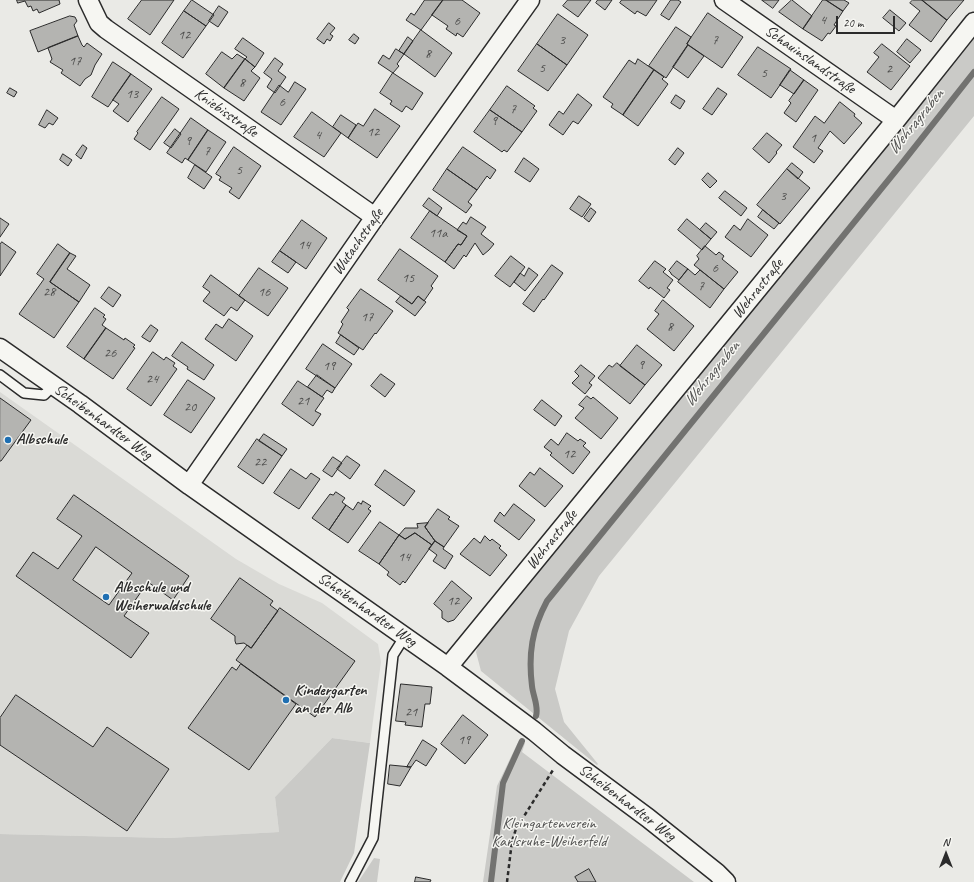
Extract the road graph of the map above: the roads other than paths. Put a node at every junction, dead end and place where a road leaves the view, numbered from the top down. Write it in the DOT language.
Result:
graph roads {
  1 [pos="88,0"];
  2 [pos="530,0"];
  3 [pos="724,0"];
  4 [pos="974,22"];
  5 [pos="896,120"];
  6 [pos="375,217"];
  7 [pos="0,348"];
  8 [pos="0,375"];
  9 [pos="53,386"];
  10 [pos="189,485"];
  11 [pos="405,636"];
  12 [pos="448,667"];
  13 [pos="350,882"];
  14 [pos="726,882"];
  1 -- 6 [label="street, Kniebisstraße"];
  2 -- 6 [label="street, Wutachstraße"];
  3 -- 5 [label="street, Schauinslandstraße"];
  4 -- 5 [label="street, Wehrastraße"];
  5 -- 12 [label="street, Wehrastraße"];
  6 -- 10 [label="street, Wutachstraße"];
  7 -- 9 [label="street, Scheibenhardter Weg"];
  8 -- 9 [label="lane"];
  9 -- 10 [label="street, Scheibenhardter Weg"];
  10 -- 11 [label="street, Scheibenhardter Weg"];
  11 -- 12 [label="street, Scheibenhardter Weg"];
  11 -- 13 [label="lane"];
  12 -- 14 [label="street, Scheibenhardter Weg"];
}
